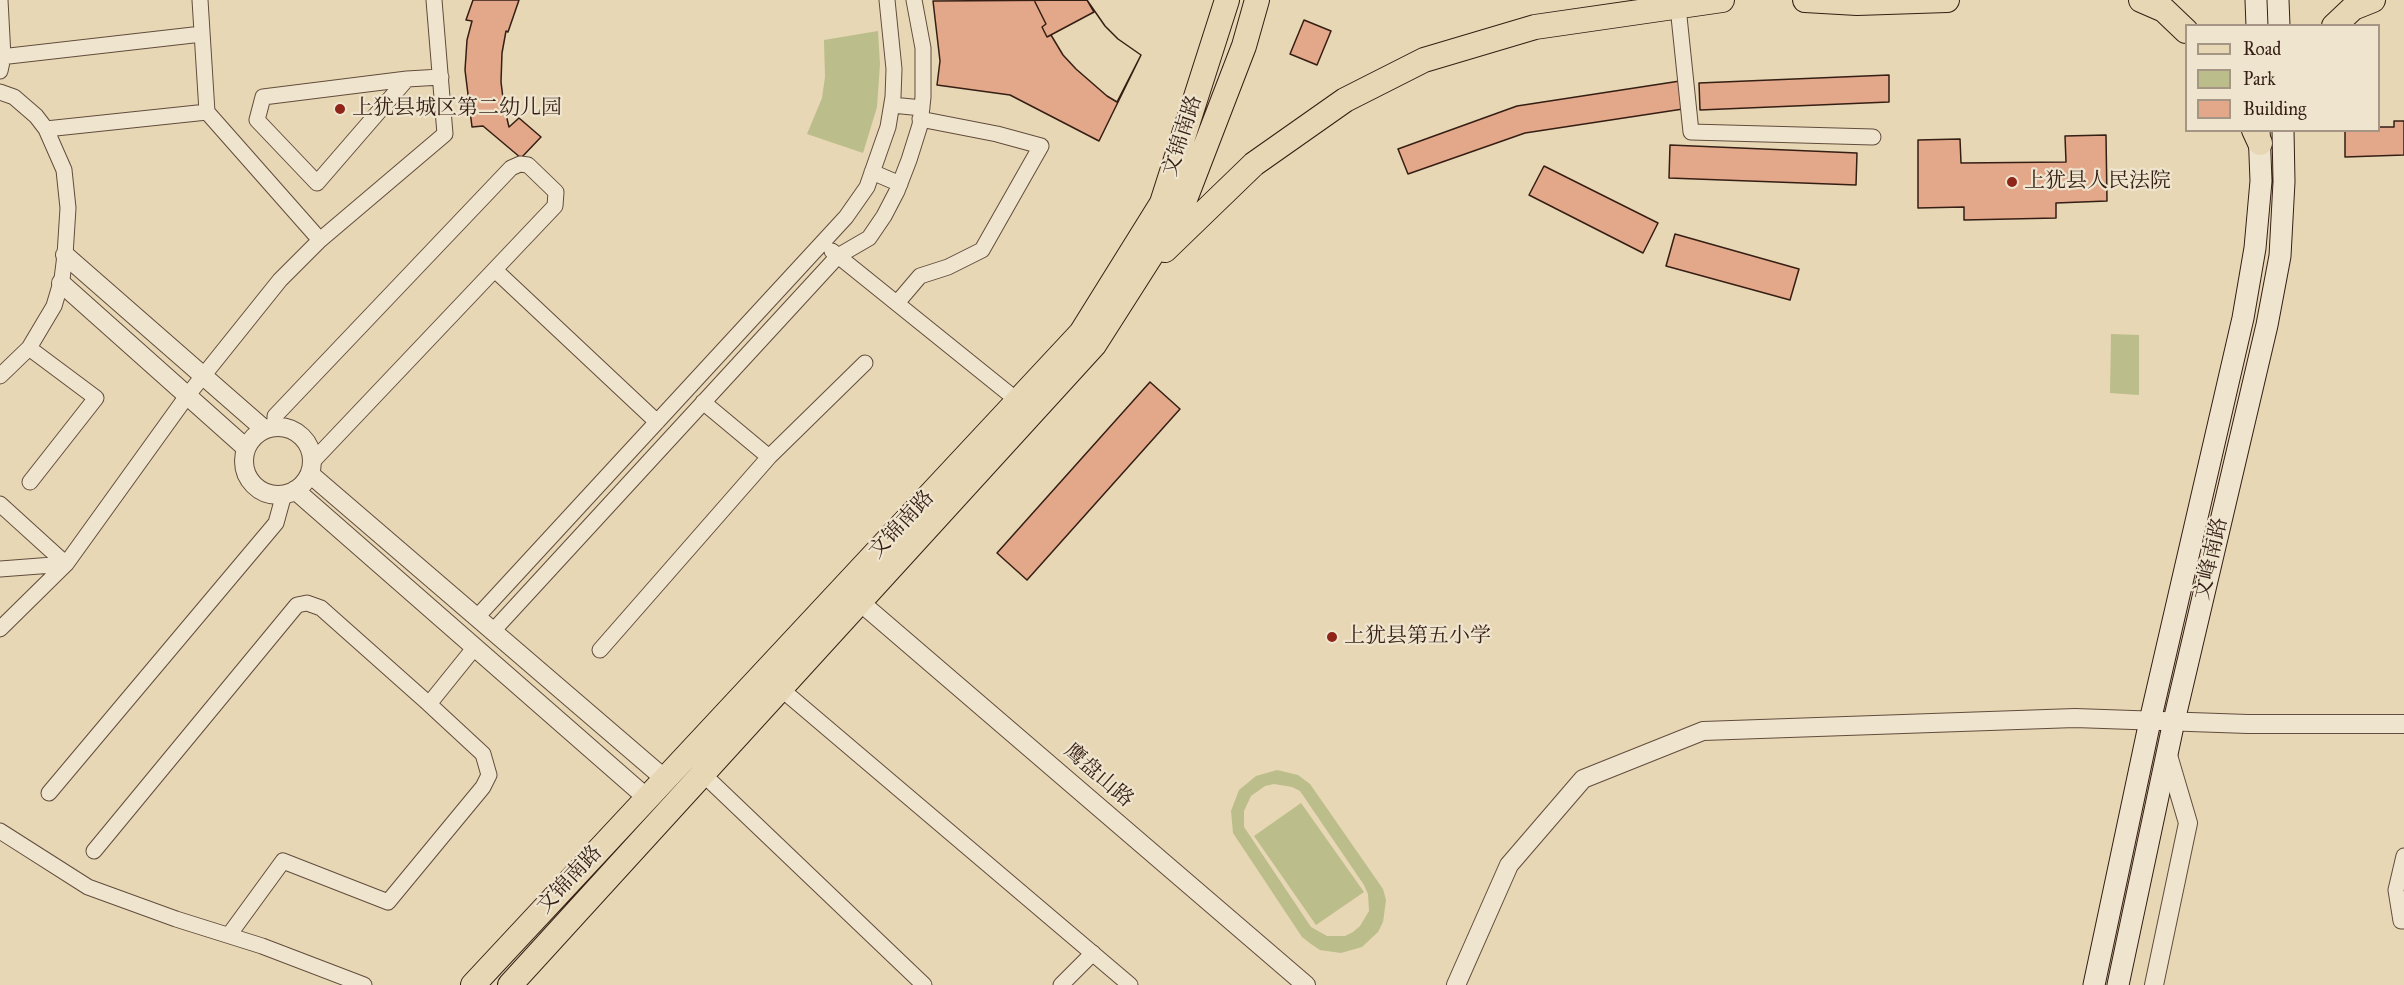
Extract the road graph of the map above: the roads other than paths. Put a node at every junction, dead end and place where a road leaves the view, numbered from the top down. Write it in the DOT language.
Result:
graph roads {
  1 [pos="0,0"];
  2 [pos="200,0"];
  3 [pos="434,0"];
  4 [pos="887,0"];
  5 [pos="914,0"];
  6 [pos="1227,0"];
  7 [pos="1272,0"];
  8 [pos="1722,0"];
  9 [pos="1805,0"];
  10 [pos="1947,0"];
  11 [pos="2141,0"];
  12 [pos="2256,0"];
  13 [pos="2278,0"];
  14 [pos="2373,0"];
  15 [pos="1678,7"];
  16 [pos="1254,10"];
  17 [pos="2257,24"];
  18 [pos="2279,24"];
  19 [pos="2336,24"];
  20 [pos="2185,29"];
  21 [pos="202,34"];
  22 [pos="1,62"];
  23 [pos="441,77"];
  24 [pos="407,79"];
  25 [pos="0,92"];
  26 [pos="892,105"];
  27 [pos="207,112"];
  28 [pos="921,114"];
  29 [pos="46,129"];
  30 [pos="2283,132"];
  31 [pos="2258,135"];
  32 [pos="1873,137"];
  33 [pos="872,172"];
  34 [pos="900,184"];
  35 [pos="320,240"];
  36 [pos="823,243"];
  37 [pos="65,255"];
  38 [pos="838,256"];
  39 [pos="495,270"];
  40 [pos="1136,279"];
  41 [pos="61,283"];
  42 [pos="897,303"];
  43 [pos="30,348"];
  44 [pos="865,363"];
  45 [pos="0,376"];
  46 [pos="204,376"];
  47 [pos="188,396"];
  48 [pos="1018,401"];
  49 [pos="703,402"];
  50 [pos="657,422"];
  51 [pos="270,428"];
  52 [pos="246,448"];
  53 [pos="769,457"];
  54 [pos="311,467"];
  55 [pos="30,482"];
  56 [pos="290,492"];
  57 [pos="0,504"];
  58 [pos="66,564"];
  59 [pos="0,569"];
  60 [pos="860,602"];
  61 [pos="485,624"];
  62 [pos="0,629"];
  63 [pos="472,644"];
  64 [pos="600,650"];
  65 [pos="780,688"];
  66 [pos="429,704"];
  67 [pos="2150,721"];
  68 [pos="2174,721"];
  69 [pos="2404,724"];
  70 [pos="2167,752"];
  71 [pos="703,774"];
  72 [pos="665,779"];
  73 [pos="49,793"];
  74 [pos="647,798"];
  75 [pos="0,831"];
  76 [pos="94,851"];
  77 [pos="2404,856"];
  78 [pos="2404,921"];
  79 [pos="229,935"];
  80 [pos="1093,952"];
  81 [pos="364,985"];
  82 [pos="473,985"];
  83 [pos="510,985"];
  84 [pos="924,985"];
  85 [pos="1061,985"];
  86 [pos="1130,985"];
  87 [pos="1306,985"];
  88 [pos="1456,985"];
  89 [pos="2094,985"];
  90 [pos="2118,985"];
  91 [pos="2154,985"];
  1 -- 22 [label="street"];
  2 -- 21 [label="street"];
  3 -- 23 [label="street"];
  4 -- 26 [label="street"];
  5 -- 28 [label="street"];
  6 -- 48 [label="main road, 文锦南路"];
  7 -- 16 [label="main road"];
  8 -- 15 [label="main road"];
  9 -- 10 [label="main road"];
  11 -- 20 [label="main road"];
  12 -- 17 [label="main road"];
  13 -- 18 [label="main road"];
  14 -- 19 [label="main road"];
  15 -- 32 [label="street"];
  15 -- 40 [label="main road"];
  16 -- 40 [label="main road, 文锦南路"];
  21 -- 22 [label="street"];
  21 -- 27 [label="street"];
  23 -- 24 [label="street"];
  23 -- 35 [label="street"];
  24 -- 24 [label="street"];
  25 -- 29 [label="street"];
  26 -- 28 [label="street"];
  26 -- 33 [label="street"];
  27 -- 29 [label="street"];
  27 -- 35 [label="street"];
  28 -- 34 [label="street"];
  28 -- 42 [label="street"];
  29 -- 37 [label="street"];
  30 -- 68 [label="main road, 文峰南路"];
  31 -- 67 [label="main road, 文峰南路"];
  33 -- 34 [label="street"];
  33 -- 36 [label="street"];
  34 -- 38 [label="street"];
  35 -- 46 [label="street"];
  36 -- 38 [label="street"];
  36 -- 50 [label="street"];
  37 -- 41 [label="street"];
  37 -- 46 [label="street"];
  38 -- 42 [label="street"];
  38 -- 49 [label="street"];
  39 -- 50 [label="street"];
  39 -- 51 [label="street"];
  39 -- 54 [label="street"];
  40 -- 60 [label="main road, 文锦南路"];
  41 -- 43 [label="street"];
  41 -- 47 [label="street"];
  42 -- 48 [label="street"];
  43 -- 45 [label="street"];
  43 -- 55 [label="street"];
  44 -- 53 [label="street"];
  46 -- 47 [label="street"];
  46 -- 51 [label="street"];
  47 -- 52 [label="street"];
  47 -- 58 [label="street"];
  48 -- 72 [label="main road, 文锦南路"];
  49 -- 53 [label="street"];
  49 -- 61 [label="street"];
  50 -- 61 [label="street"];
  51 -- 52 [label="street"];
  51 -- 54 [label="street"];
  52 -- 56 [label="street"];
  53 -- 64 [label="street"];
  54 -- 56 [label="street"];
  54 -- 61 [label="street"];
  56 -- 63 [label="street"];
  56 -- 73 [label="street"];
  57 -- 58 [label="street"];
  58 -- 59 [label="street"];
  58 -- 62 [label="street"];
  60 -- 65 [label="main road, 文锦南路"];
  60 -- 87 [label="street, 鹰盘山路"];
  61 -- 63 [label="street"];
  61 -- 72 [label="street"];
  63 -- 66 [label="street"];
  63 -- 74 [label="street"];
  65 -- 71 [label="main road, 文锦南路"];
  65 -- 80 [label="street"];
  66 -- 76 [label="street"];
  66 -- 79 [label="street"];
  67 -- 68 [label="street"];
  67 -- 88 [label="street"];
  67 -- 89 [label="main road, 文峰南路"];
  68 -- 69 [label="street"];
  68 -- 70 [label="main road, 文峰南路"];
  70 -- 90 [label="main road, 文峰南路"];
  70 -- 91 [label="street"];
  71 -- 83 [label="main road, 文锦南路"];
  71 -- 84 [label="street"];
  72 -- 74 [label="main road, 文锦南路"];
  74 -- 82 [label="main road, 文锦南路"];
  75 -- 79 [label="street"];
  77 -- 78 [label="street"];
  79 -- 81 [label="street"];
  80 -- 85 [label="street"];
  80 -- 86 [label="street"];
}
